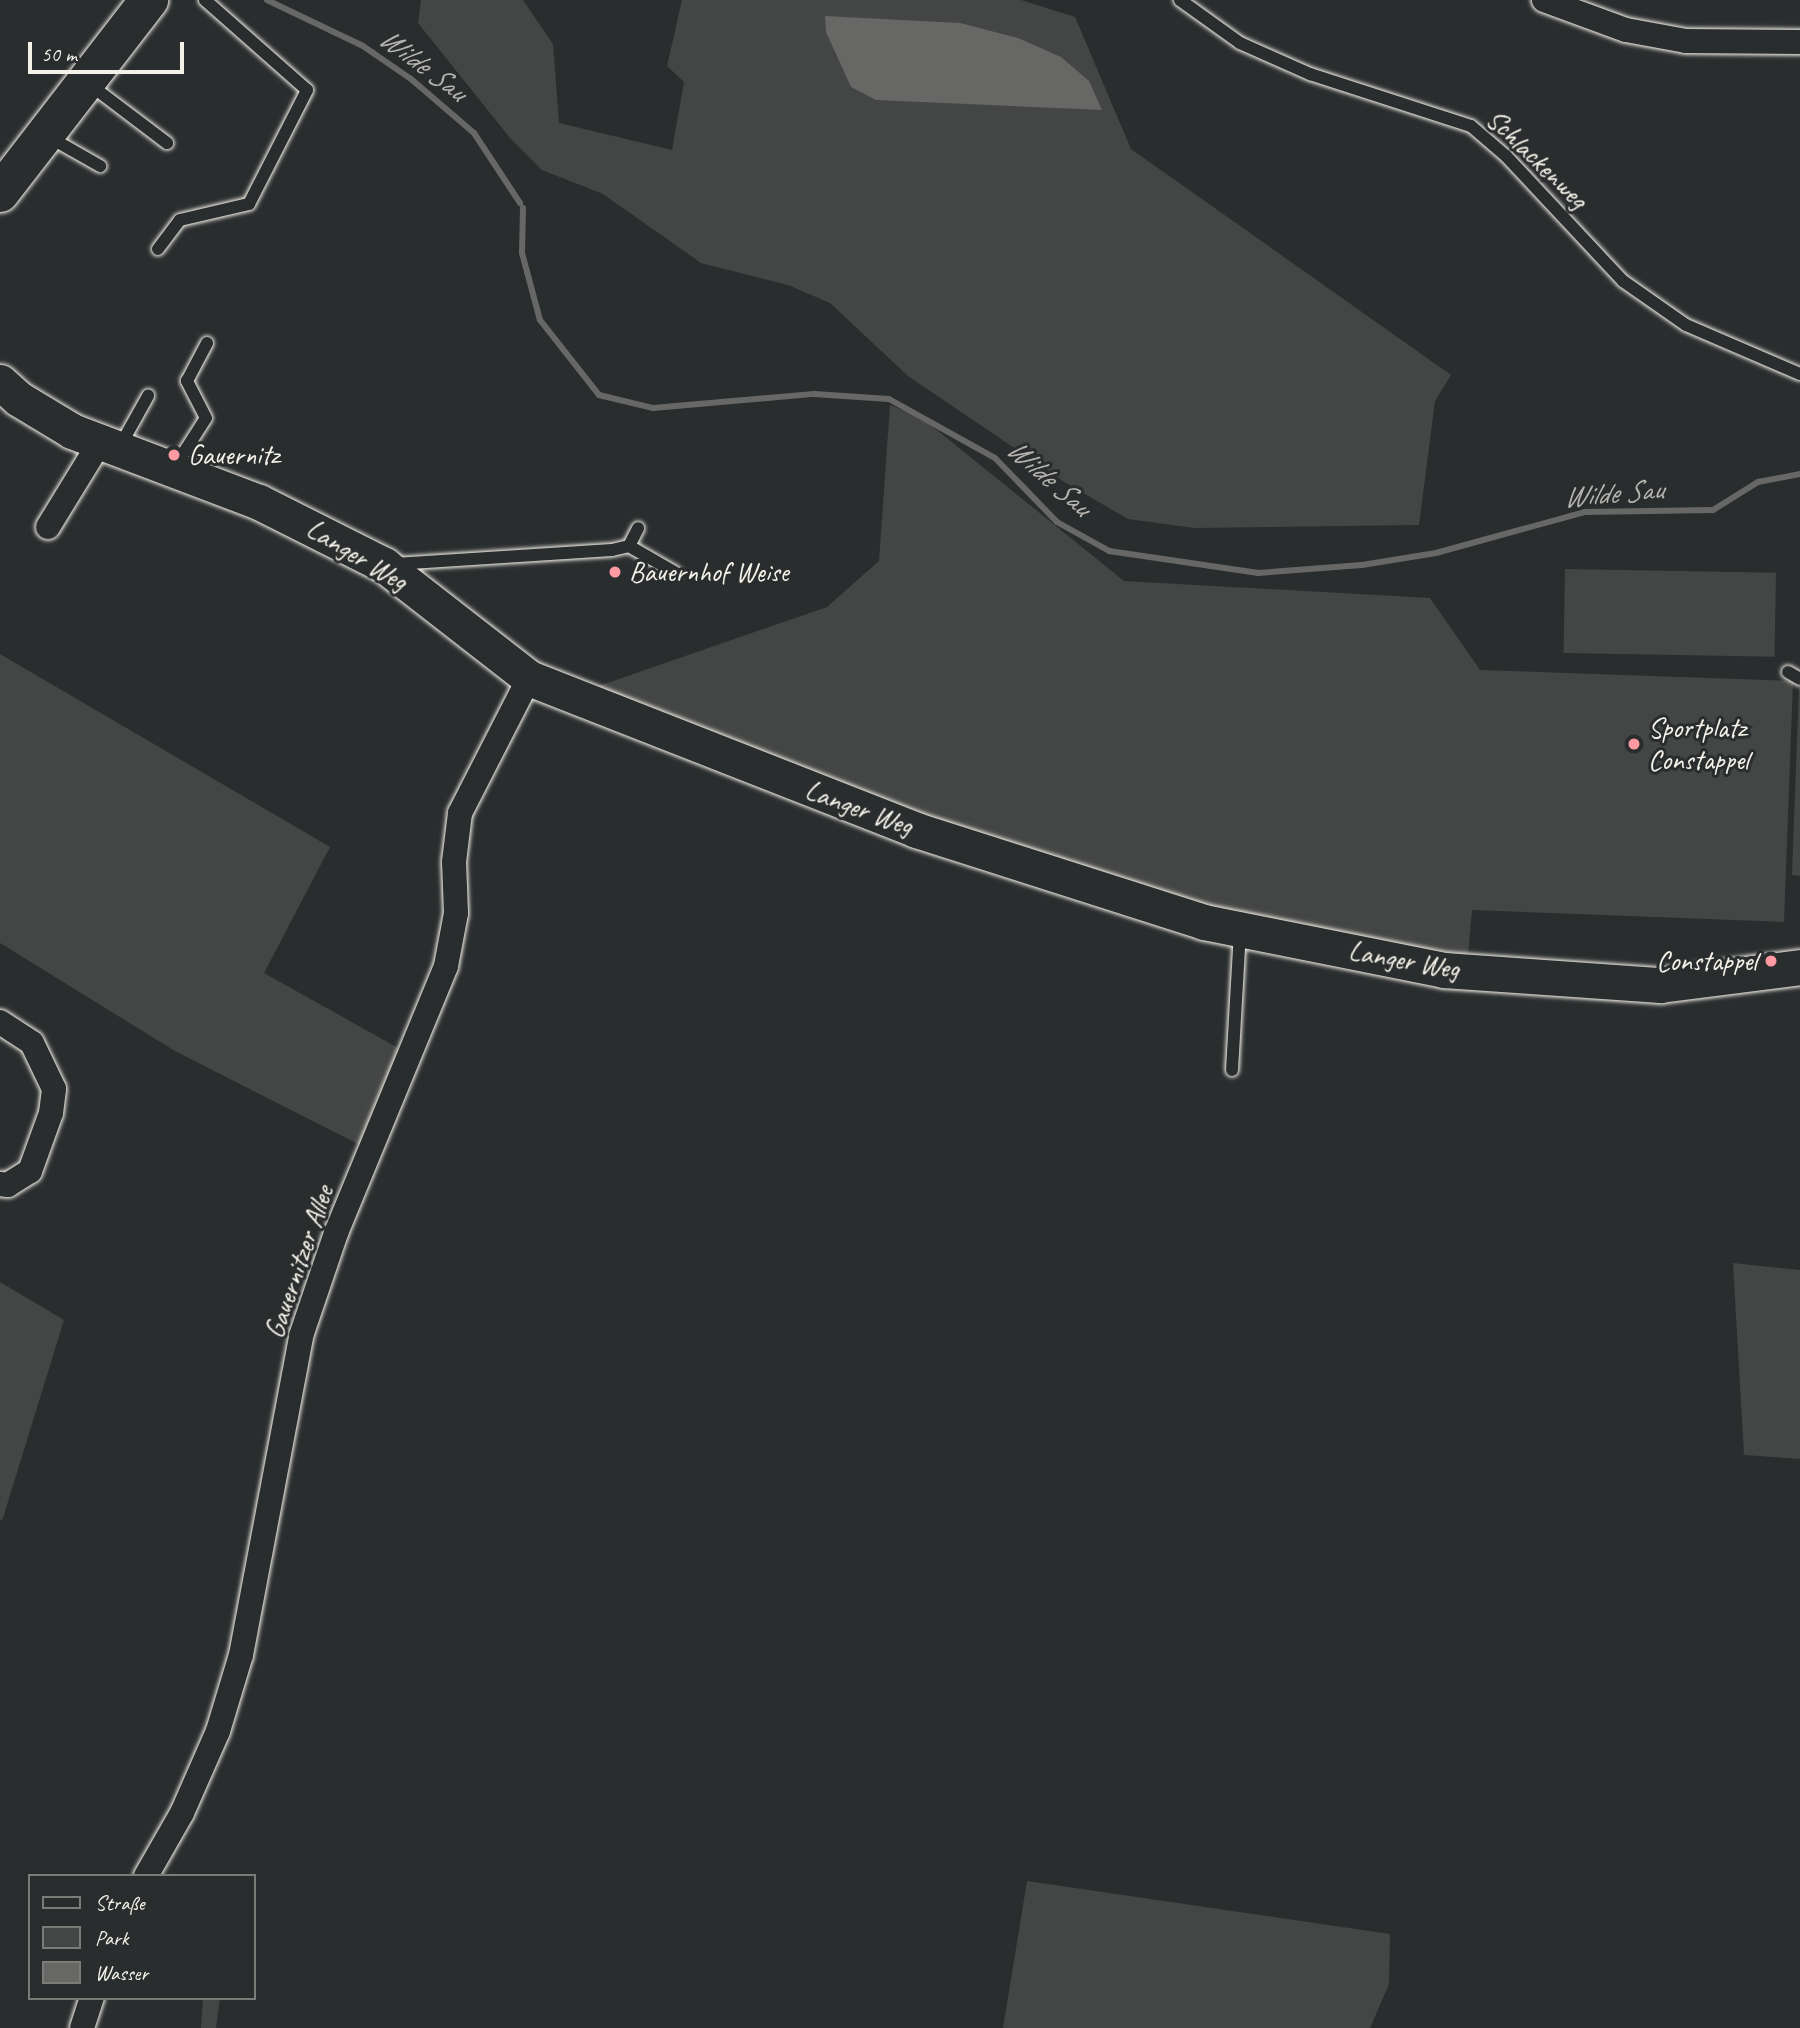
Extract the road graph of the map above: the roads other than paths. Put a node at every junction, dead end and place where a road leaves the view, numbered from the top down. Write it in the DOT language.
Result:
graph roads {
  1 [pos="149,0"];
  2 [pos="205,0"];
  3 [pos="1180,0"];
  4 [pos="1544,0"];
  5 [pos="1800,42"];
  6 [pos="86,82"];
  7 [pos="45,135"];
  8 [pos="167,143"];
  9 [pos="100,166"];
  10 [pos="0,193"];
  11 [pos="158,249"];
  12 [pos="207,343"];
  13 [pos="1800,374"];
  14 [pos="0,382"];
  15 [pos="148,396"];
  16 [pos="109,445"];
  17 [pos="174,468"];
  18 [pos="48,527"];
  19 [pos="638,528"];
  20 [pos="629,546"];
  21 [pos="384,565"];
  22 [pos="676,573"];
  23 [pos="529,678"];
  24 [pos="1241,929"];
  25 [pos="1800,967"];
  26 [pos="0,1022"];
  27 [pos="1232,1070"];
  28 [pos="0,1184"];
  29 [pos="147,1874"];
  30 [pos="91,2000"];
  31 [pos="82,2028"];
  1 -- 6 [label="main road"];
  2 -- 11 [label="lane"];
  3 -- 13 [label="lane, Schlackenweg"];
  4 -- 5 [label="street"];
  6 -- 7 [label="main road"];
  6 -- 8 [label="lane"];
  7 -- 9 [label="lane"];
  7 -- 10 [label="main road"];
  12 -- 17 [label="lane"];
  14 -- 16 [label="street, Langer Weg"];
  15 -- 16 [label="lane"];
  16 -- 17 [label="street, Langer Weg"];
  16 -- 18 [label="street"];
  17 -- 21 [label="street, Langer Weg"];
  19 -- 20 [label="lane"];
  20 -- 21 [label="lane"];
  20 -- 22 [label="lane"];
  21 -- 23 [label="street, Langer Weg"];
  23 -- 24 [label="street, Langer Weg"];
  23 -- 29 [label="street, Gauernitzer Allee"];
  24 -- 25 [label="street, Langer Weg"];
  24 -- 27 [label="lane"];
  26 -- 28 [label="street"];
  30 -- 31 [label="street"];
}
